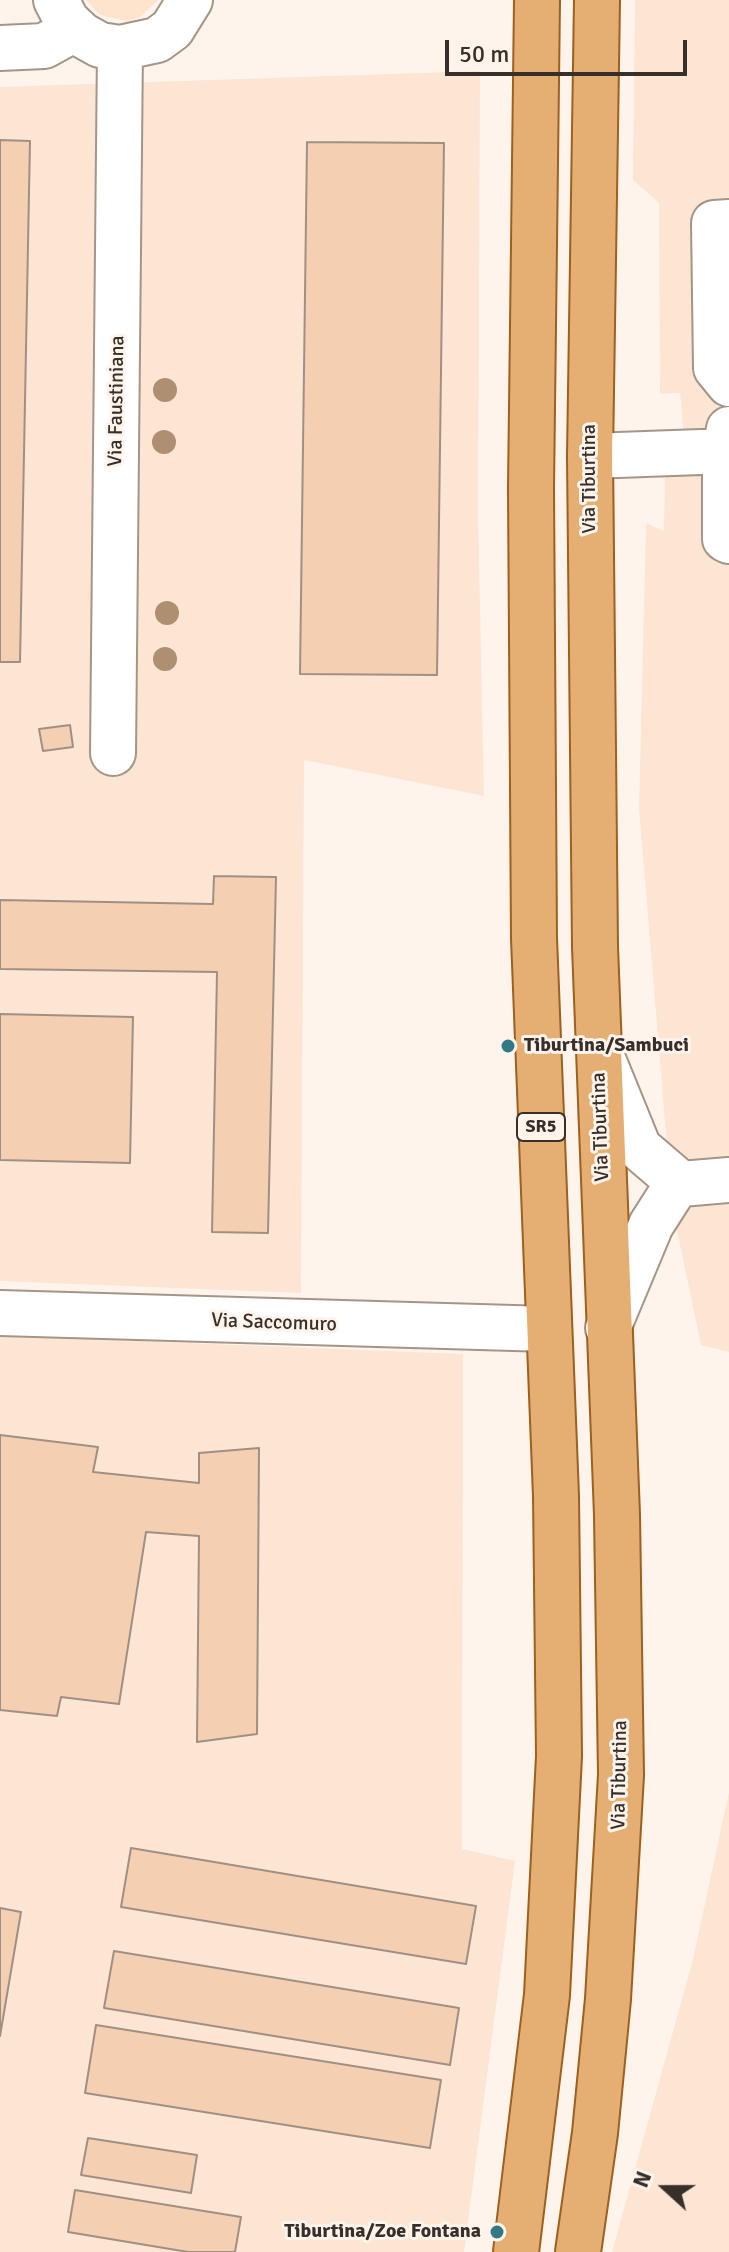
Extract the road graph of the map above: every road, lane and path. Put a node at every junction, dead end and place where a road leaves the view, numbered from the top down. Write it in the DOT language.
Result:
graph roads {
  1 [pos="537,0"];
  2 [pos="597,0"];
  3 [pos="195,5"];
  4 [pos="66,14"];
  5 [pos="0,48"];
  6 [pos="120,48"];
  7 [pos="729,222"];
  8 [pos="729,384"];
  9 [pos="728,443"];
  10 [pos="590,456"];
  11 [pos="729,541"];
  12 [pos="113,753"];
  13 [pos="598,1047"];
  14 [pos="729,1180"];
  15 [pos="681,1184"];
  16 [pos="0,1313"];
  17 [pos="608,1328"];
  18 [pos="548,1329"];
  19 [pos="516,2252"];
  20 [pos="578,2252"];
  1 -- 18 [label="main road, SR5"];
  2 -- 10 [label="main road, Via Tiburtina"];
  3 -- 6 [label="street"];
  4 -- 5 [label="street"];
  4 -- 6 [label="street"];
  6 -- 12 [label="street, Via Faustiniana"];
  7 -- 8 [label="street"];
  9 -- 10 [label="street"];
  9 -- 11 [label="street"];
  10 -- 13 [label="main road, Via Tiburtina"];
  13 -- 15 [label="street"];
  13 -- 17 [label="main road, Via Tiburtina"];
  14 -- 15 [label="street"];
  15 -- 17 [label="street"];
  16 -- 18 [label="street, Via Saccomuro"];
  17 -- 20 [label="main road, Via Tiburtina"];
  18 -- 19 [label="main road, SR5"];
}
